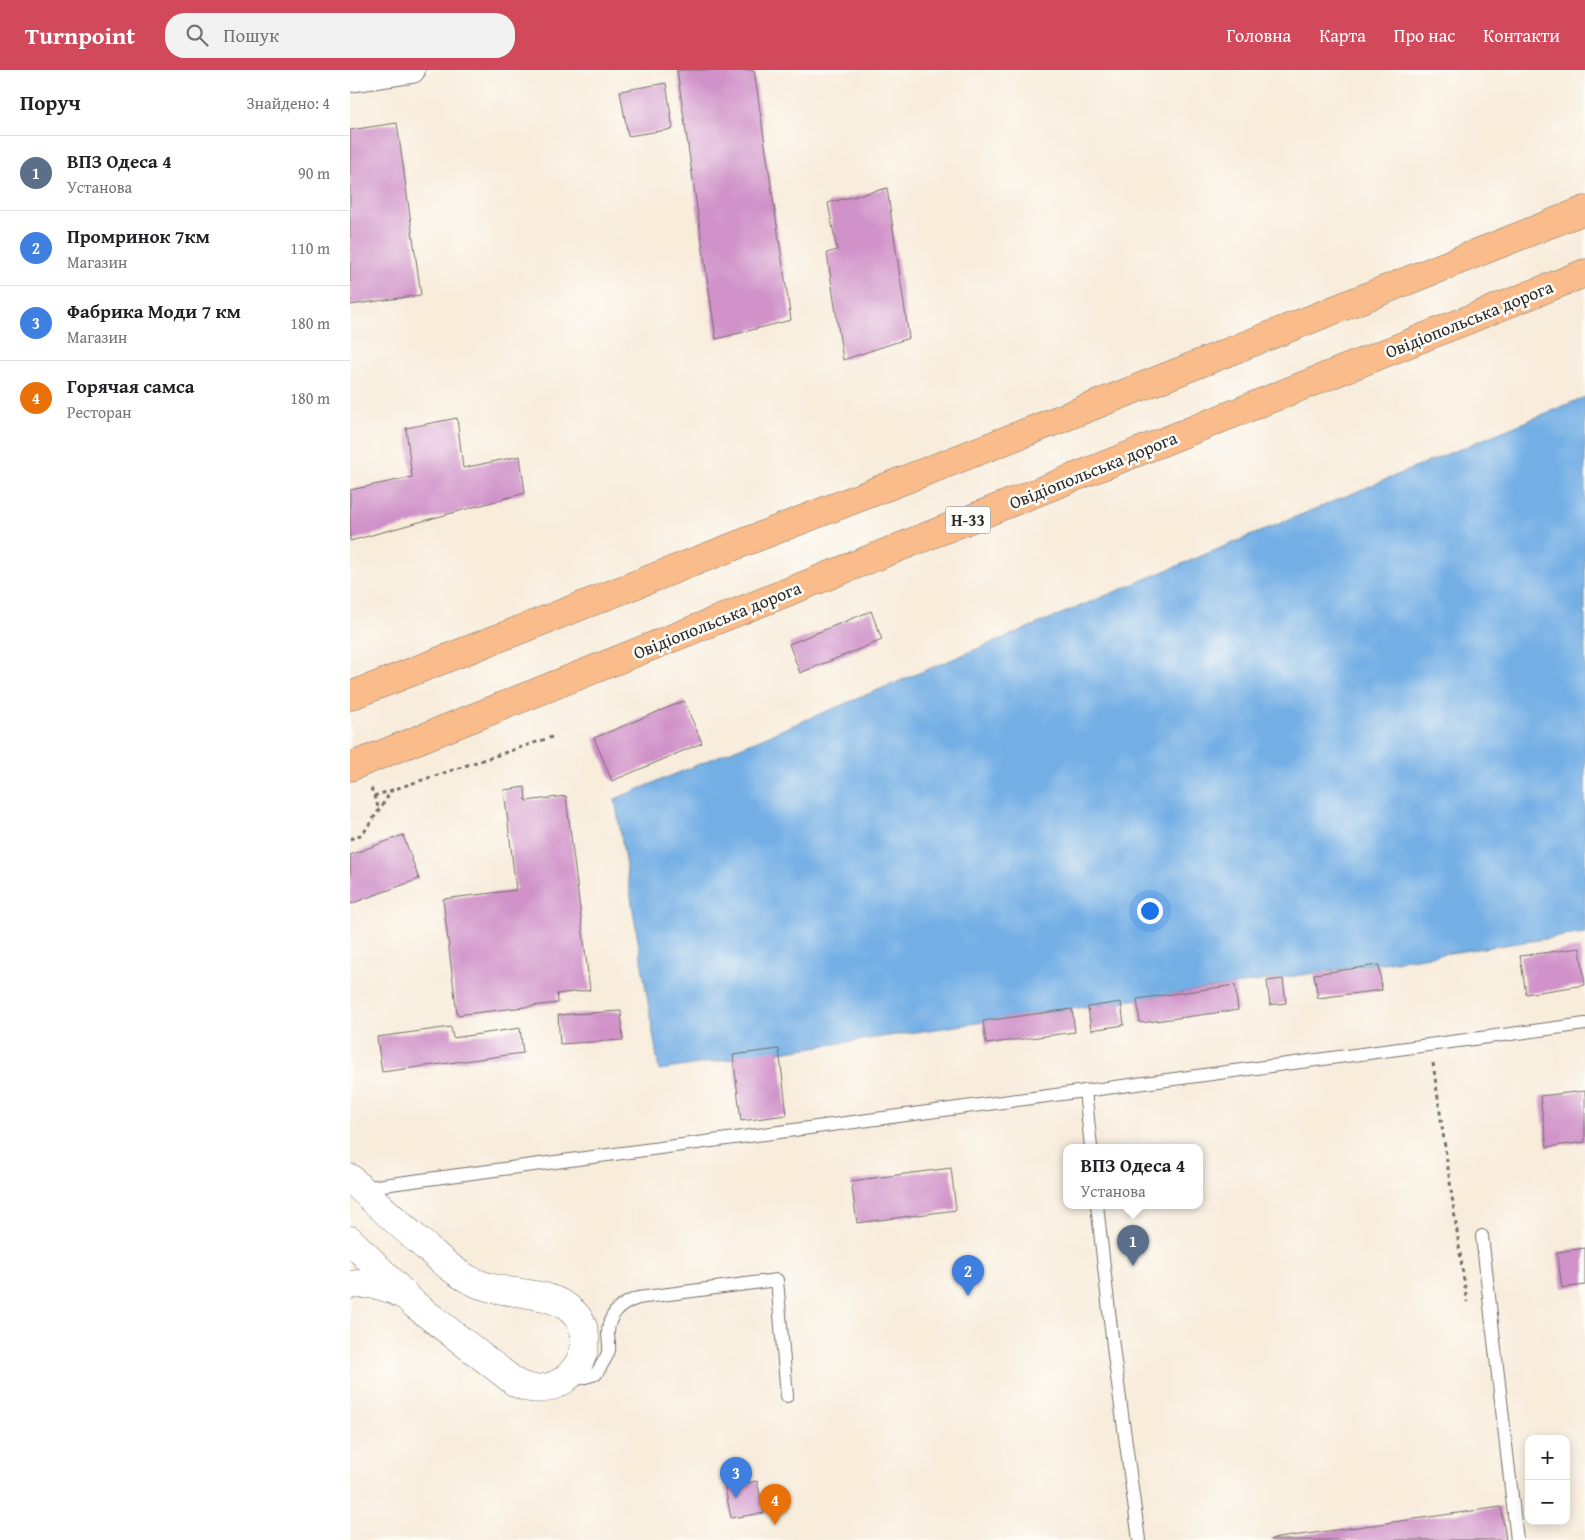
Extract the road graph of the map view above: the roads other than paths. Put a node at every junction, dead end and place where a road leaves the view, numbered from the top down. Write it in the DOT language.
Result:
graph roads {
  1 [pos="412,70"];
  2 [pos="350,79"];
  3 [pos="1585,210"];
  4 [pos="1585,272"];
  5 [pos="350,696"];
  6 [pos="350,767"];
  7 [pos="1585,1024"];
  8 [pos="1085,1091"];
  9 [pos="1091,1144"];
  10 [pos="355,1183"];
  11 [pos="1098,1209"];
  12 [pos="1482,1236"];
  13 [pos="350,1240"];
  14 [pos="350,1285"];
  15 [pos="414,1304"];
  16 [pos="542,1389"];
  17 [pos="787,1396"];
  18 [pos="1139,1540"];
  19 [pos="1517,1540"];
  1 -- 2 [label="street"];
  3 -- 5 [label="main road"];
  4 -- 6 [label="main road, Овідіопольська дорога / Н-33"];
  7 -- 8 [label="lane"];
  8 -- 9 [label="lane"];
  8 -- 10 [label="lane"];
  10 -- 16 [label="street"];
  11 -- 18 [label="lane"];
  12 -- 19 [label="lane"];
  13 -- 15 [label="street"];
  14 -- 15 [label="street"];
  15 -- 16 [label="street"];
  16 -- 17 [label="lane"];
}
